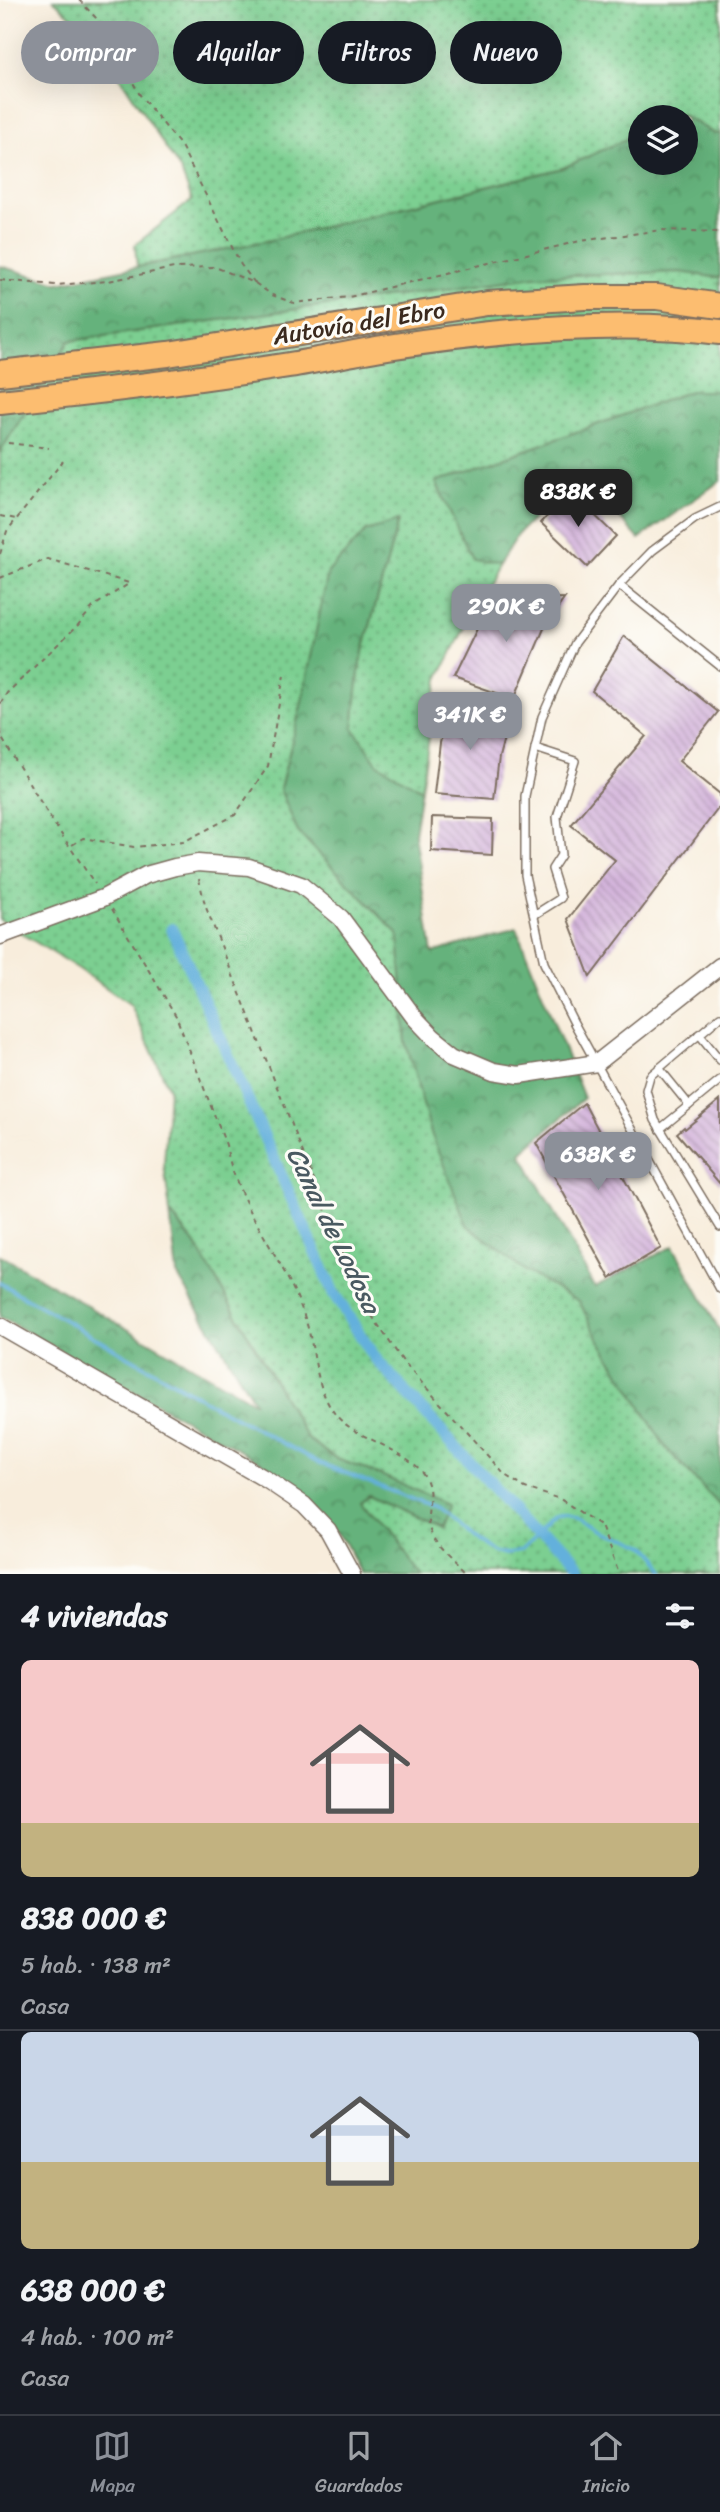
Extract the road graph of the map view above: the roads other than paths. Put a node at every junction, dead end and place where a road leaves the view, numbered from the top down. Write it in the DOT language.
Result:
graph roads {
  1 [pos="720,295"];
  2 [pos="657,297"];
  3 [pos="720,306"];
  4 [pos="624,327"];
  5 [pos="720,332"];
  6 [pos="720,342"];
  7 [pos="0,373"];
  8 [pos="0,402"];
  9 [pos="720,507"];
  10 [pos="619,585"];
  11 [pos="720,666"];
  12 [pos="535,748"];
  13 [pos="534,915"];
  14 [pos="0,936"];
  15 [pos="720,966"];
  16 [pos="720,1017"];
  17 [pos="699,1034"];
  18 [pos="720,1060"];
  19 [pos="597,1063"];
  20 [pos="659,1068"];
  21 [pos="720,1080"];
  22 [pos="689,1105"];
  23 [pos="660,1129"];
  24 [pos="720,1227"];
  25 [pos="720,1289"];
  26 [pos="0,1326"];
  27 [pos="352,1574"];
  1 -- 2 [label="highway"];
  2 -- 3 [label="highway, Autovía del Ebro"];
  2 -- 7 [label="highway, Autovía del Ebro"];
  4 -- 5 [label="highway, Autovía del Ebro"];
  4 -- 6 [label="highway"];
  4 -- 8 [label="highway, Autovía del Ebro"];
  9 -- 10 [label="lane"];
  10 -- 11 [label="lane"];
  10 -- 12 [label="lane"];
  12 -- 13 [label="lane"];
  12 -- 13 [label="lane"];
  13 -- 19 [label="lane"];
  14 -- 19 [label="street"];
  15 -- 19 [label="street"];
  16 -- 17 [label="lane"];
  17 -- 18 [label="lane"];
  17 -- 20 [label="lane"];
  19 -- 25 [label="lane"];
  20 -- 22 [label="lane"];
  20 -- 23 [label="lane"];
  21 -- 22 [label="lane"];
  22 -- 23 [label="lane"];
  23 -- 24 [label="lane"];
  26 -- 27 [label="street"];
}
